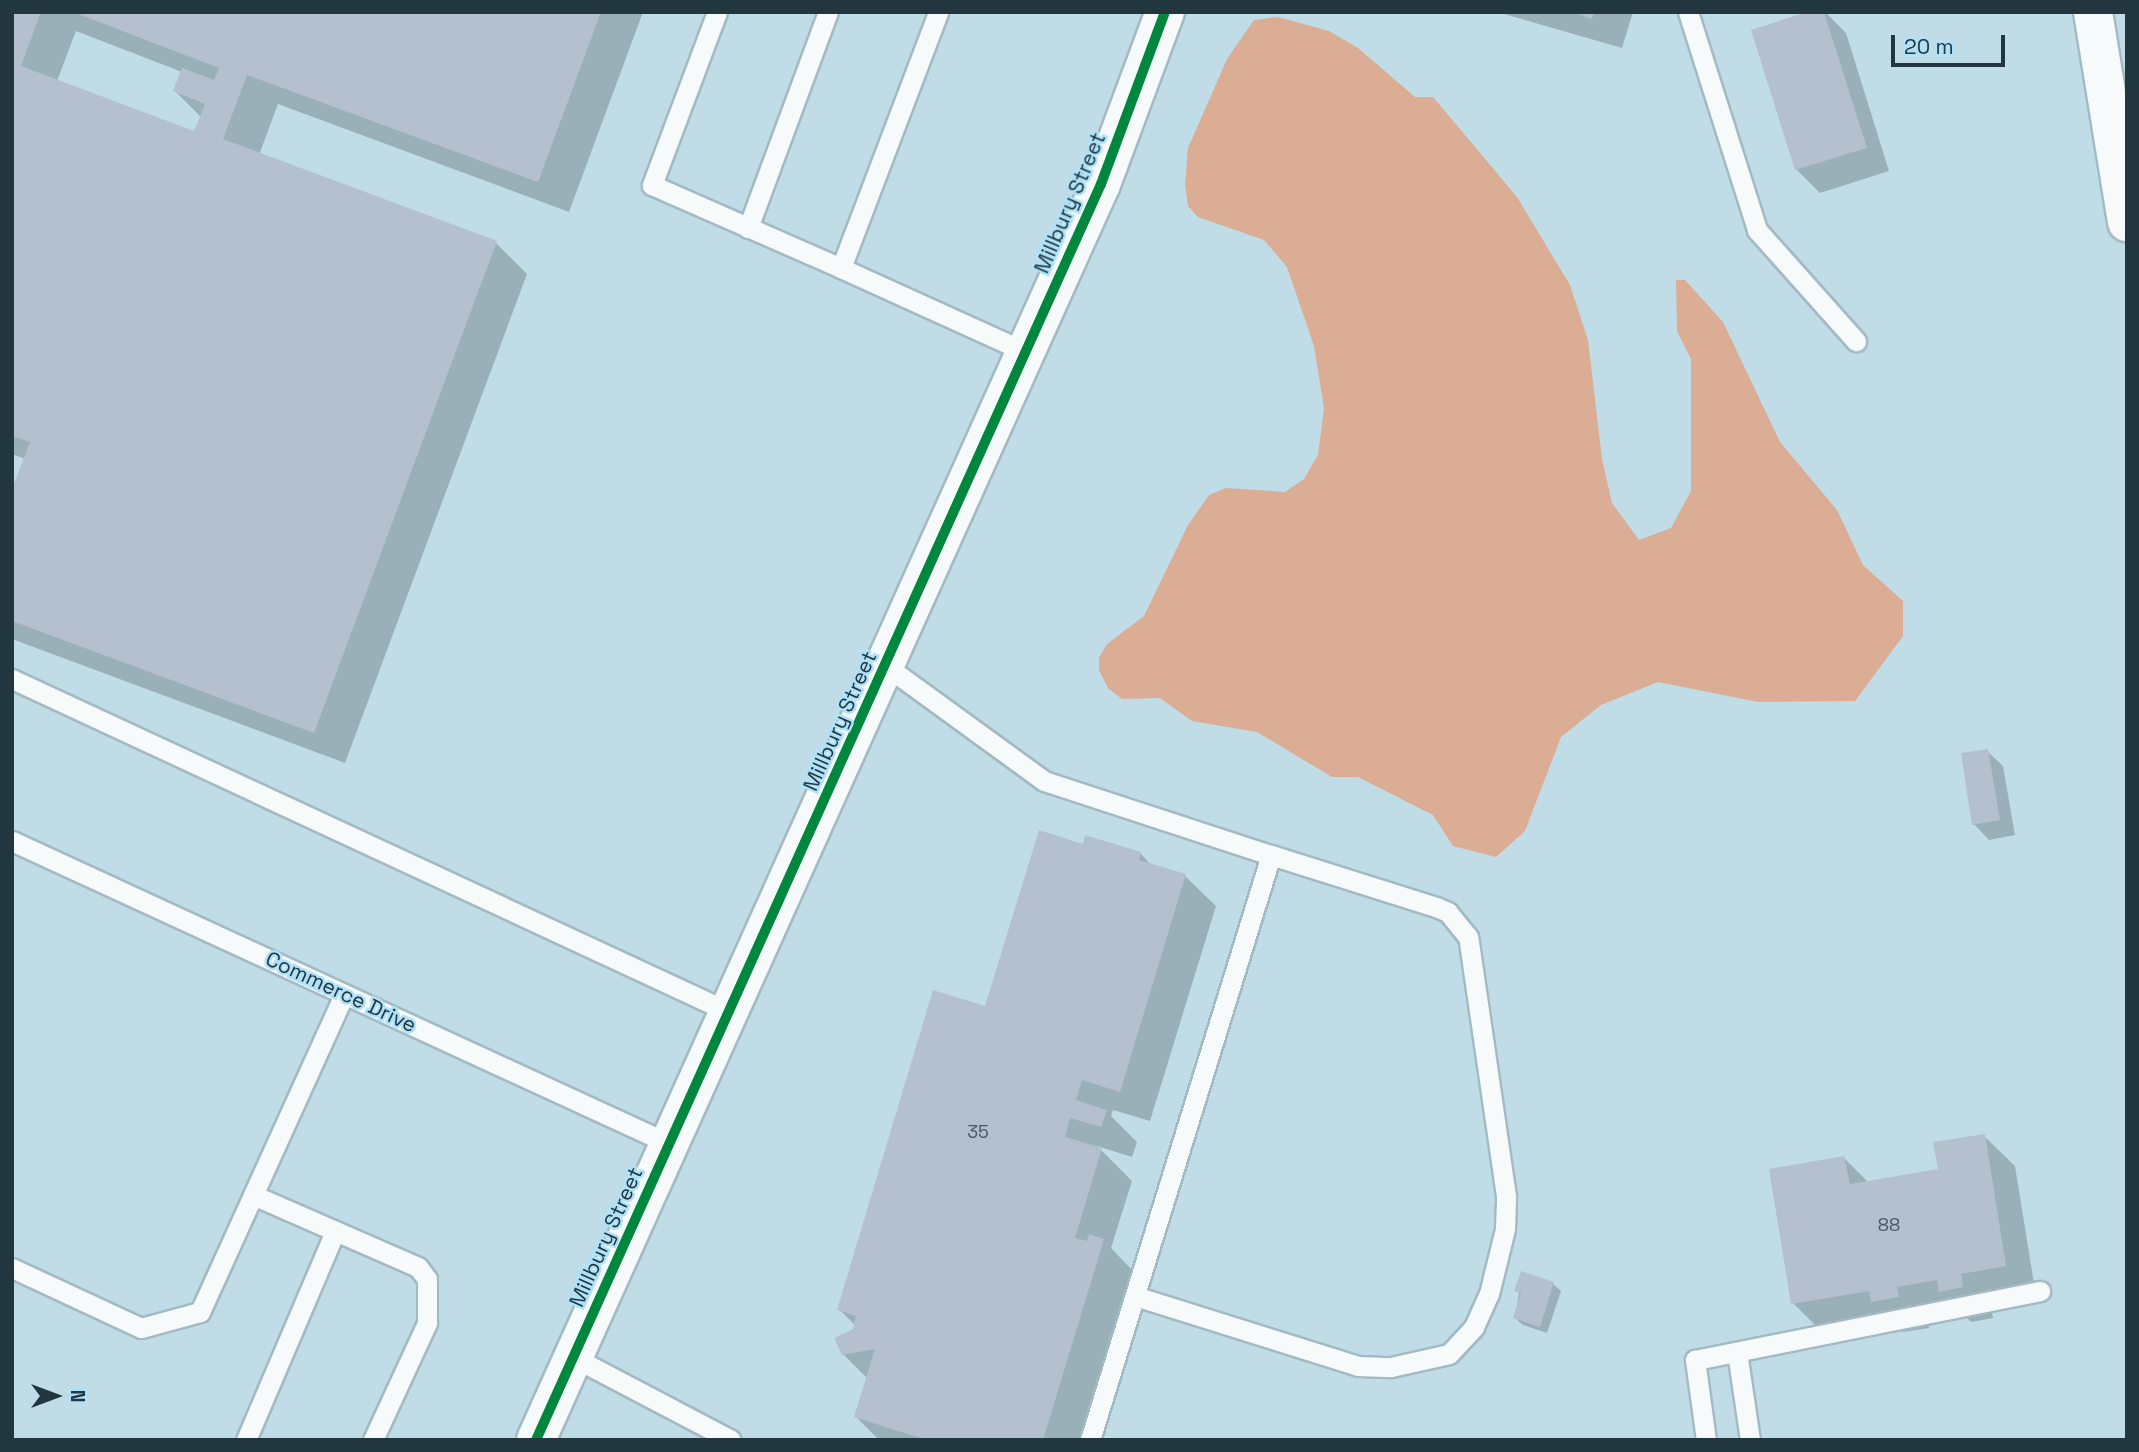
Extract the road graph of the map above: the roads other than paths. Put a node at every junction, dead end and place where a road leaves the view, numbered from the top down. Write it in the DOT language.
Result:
graph roads {
  1 [pos="717,12"];
  2 [pos="828,12"];
  3 [pos="938,12"];
  4 [pos="1165,12"];
  5 [pos="1688,12"];
  6 [pos="2093,12"];
  7 [pos="2127,222"];
  8 [pos="748,228"];
  9 [pos="841,268"];
  10 [pos="1856,341"];
  11 [pos="1026,352"];
  12 [pos="886,666"];
  13 [pos="12,679"];
  14 [pos="12,842"];
  15 [pos="1271,855"];
  16 [pos="344,993"];
  17 [pos="729,1012"];
  18 [pos="670,1144"];
  19 [pos="253,1195"];
  20 [pos="335,1231"];
  21 [pos="12,1268"];
  22 [pos="2040,1291"];
  23 [pos="1135,1296"];
  24 [pos="1737,1352"];
  25 [pos="573,1357"];
  26 [pos="246,1440"];
  27 [pos="373,1440"];
  28 [pos="536,1440"];
  29 [pos="732,1440"];
  30 [pos="1090,1440"];
  31 [pos="1706,1440"];
  32 [pos="1750,1440"];
  1 -- 8 [label="lane"];
  2 -- 8 [label="lane"];
  3 -- 9 [label="lane"];
  4 -- 11 [label="main road, Millbury Street"];
  5 -- 10 [label="lane"];
  6 -- 7 [label="main road"];
  8 -- 9 [label="lane"];
  9 -- 11 [label="lane"];
  11 -- 12 [label="main road, Millbury Street"];
  12 -- 15 [label="lane"];
  12 -- 17 [label="main road, Millbury Street"];
  13 -- 17 [label="lane"];
  14 -- 16 [label="lane, Commerce Drive"];
  15 -- 23 [label="lane"];
  15 -- 23 [label="lane"];
  16 -- 18 [label="lane, Commerce Drive"];
  16 -- 19 [label="lane"];
  17 -- 18 [label="main road, Millbury Street"];
  18 -- 25 [label="main road, Millbury Street"];
  19 -- 20 [label="lane"];
  19 -- 21 [label="lane"];
  20 -- 26 [label="lane"];
  20 -- 27 [label="lane"];
  22 -- 24 [label="lane"];
  23 -- 30 [label="lane"];
  24 -- 31 [label="lane"];
  24 -- 32 [label="lane"];
  25 -- 28 [label="main road, Millbury Street"];
  25 -- 29 [label="lane"];
}
